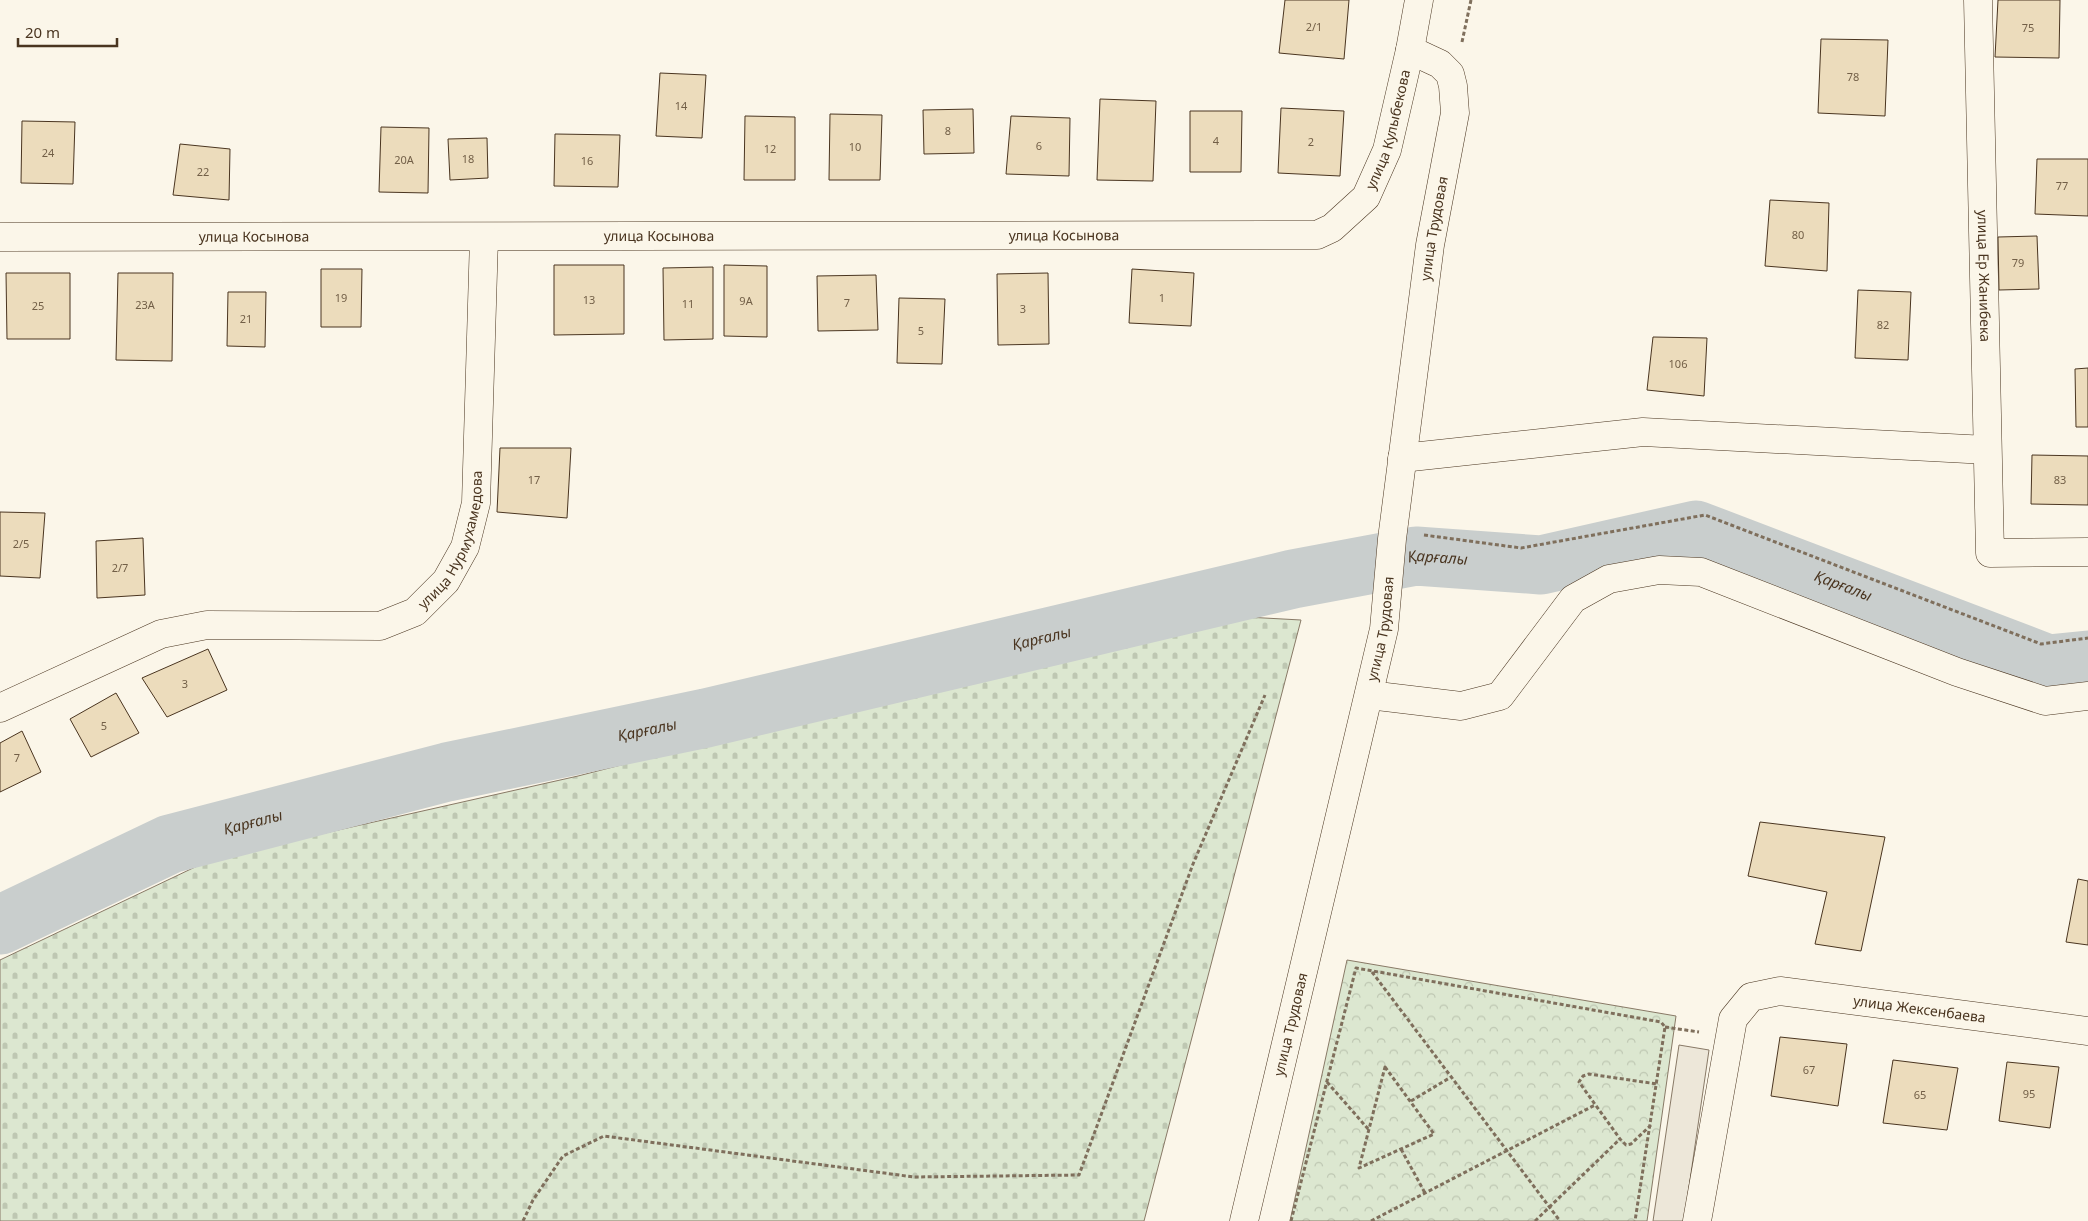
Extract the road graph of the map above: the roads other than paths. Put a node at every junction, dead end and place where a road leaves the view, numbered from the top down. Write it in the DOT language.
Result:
graph roads {
  1 [pos="1419,0"];
  2 [pos="1978,0"];
  3 [pos="1410,50"];
  4 [pos="1317,235"];
  5 [pos="0,237"];
  6 [pos="484,238"];
  7 [pos="1987,450"];
  8 [pos="1402,458"];
  9 [pos="2088,552"];
  10 [pos="1369,695"];
  11 [pos="2088,696"];
  12 [pos="0,708"];
  13 [pos="2088,1031"];
  14 [pos="1244,1221"];
  15 [pos="1697,1221"];
  1 -- 3 [label="street, улица Кулыбекова"];
  2 -- 7 [label="street, улица Ер Жанибека"];
  3 -- 4 [label="street, улица Кулыбекова"];
  3 -- 8 [label="street, улица Трудовая"];
  4 -- 6 [label="street, улица Косынова"];
  5 -- 6 [label="street, улица Косынова"];
  6 -- 12 [label="street, улица Нурмухамедова"];
  7 -- 8 [label="street"];
  7 -- 9 [label="street, улица Ер Жанибека"];
  8 -- 10 [label="street, улица Трудовая"];
  10 -- 11 [label="street"];
  10 -- 14 [label="street, улица Трудовая"];
  13 -- 15 [label="street, улица Жексенбаева"];
}
